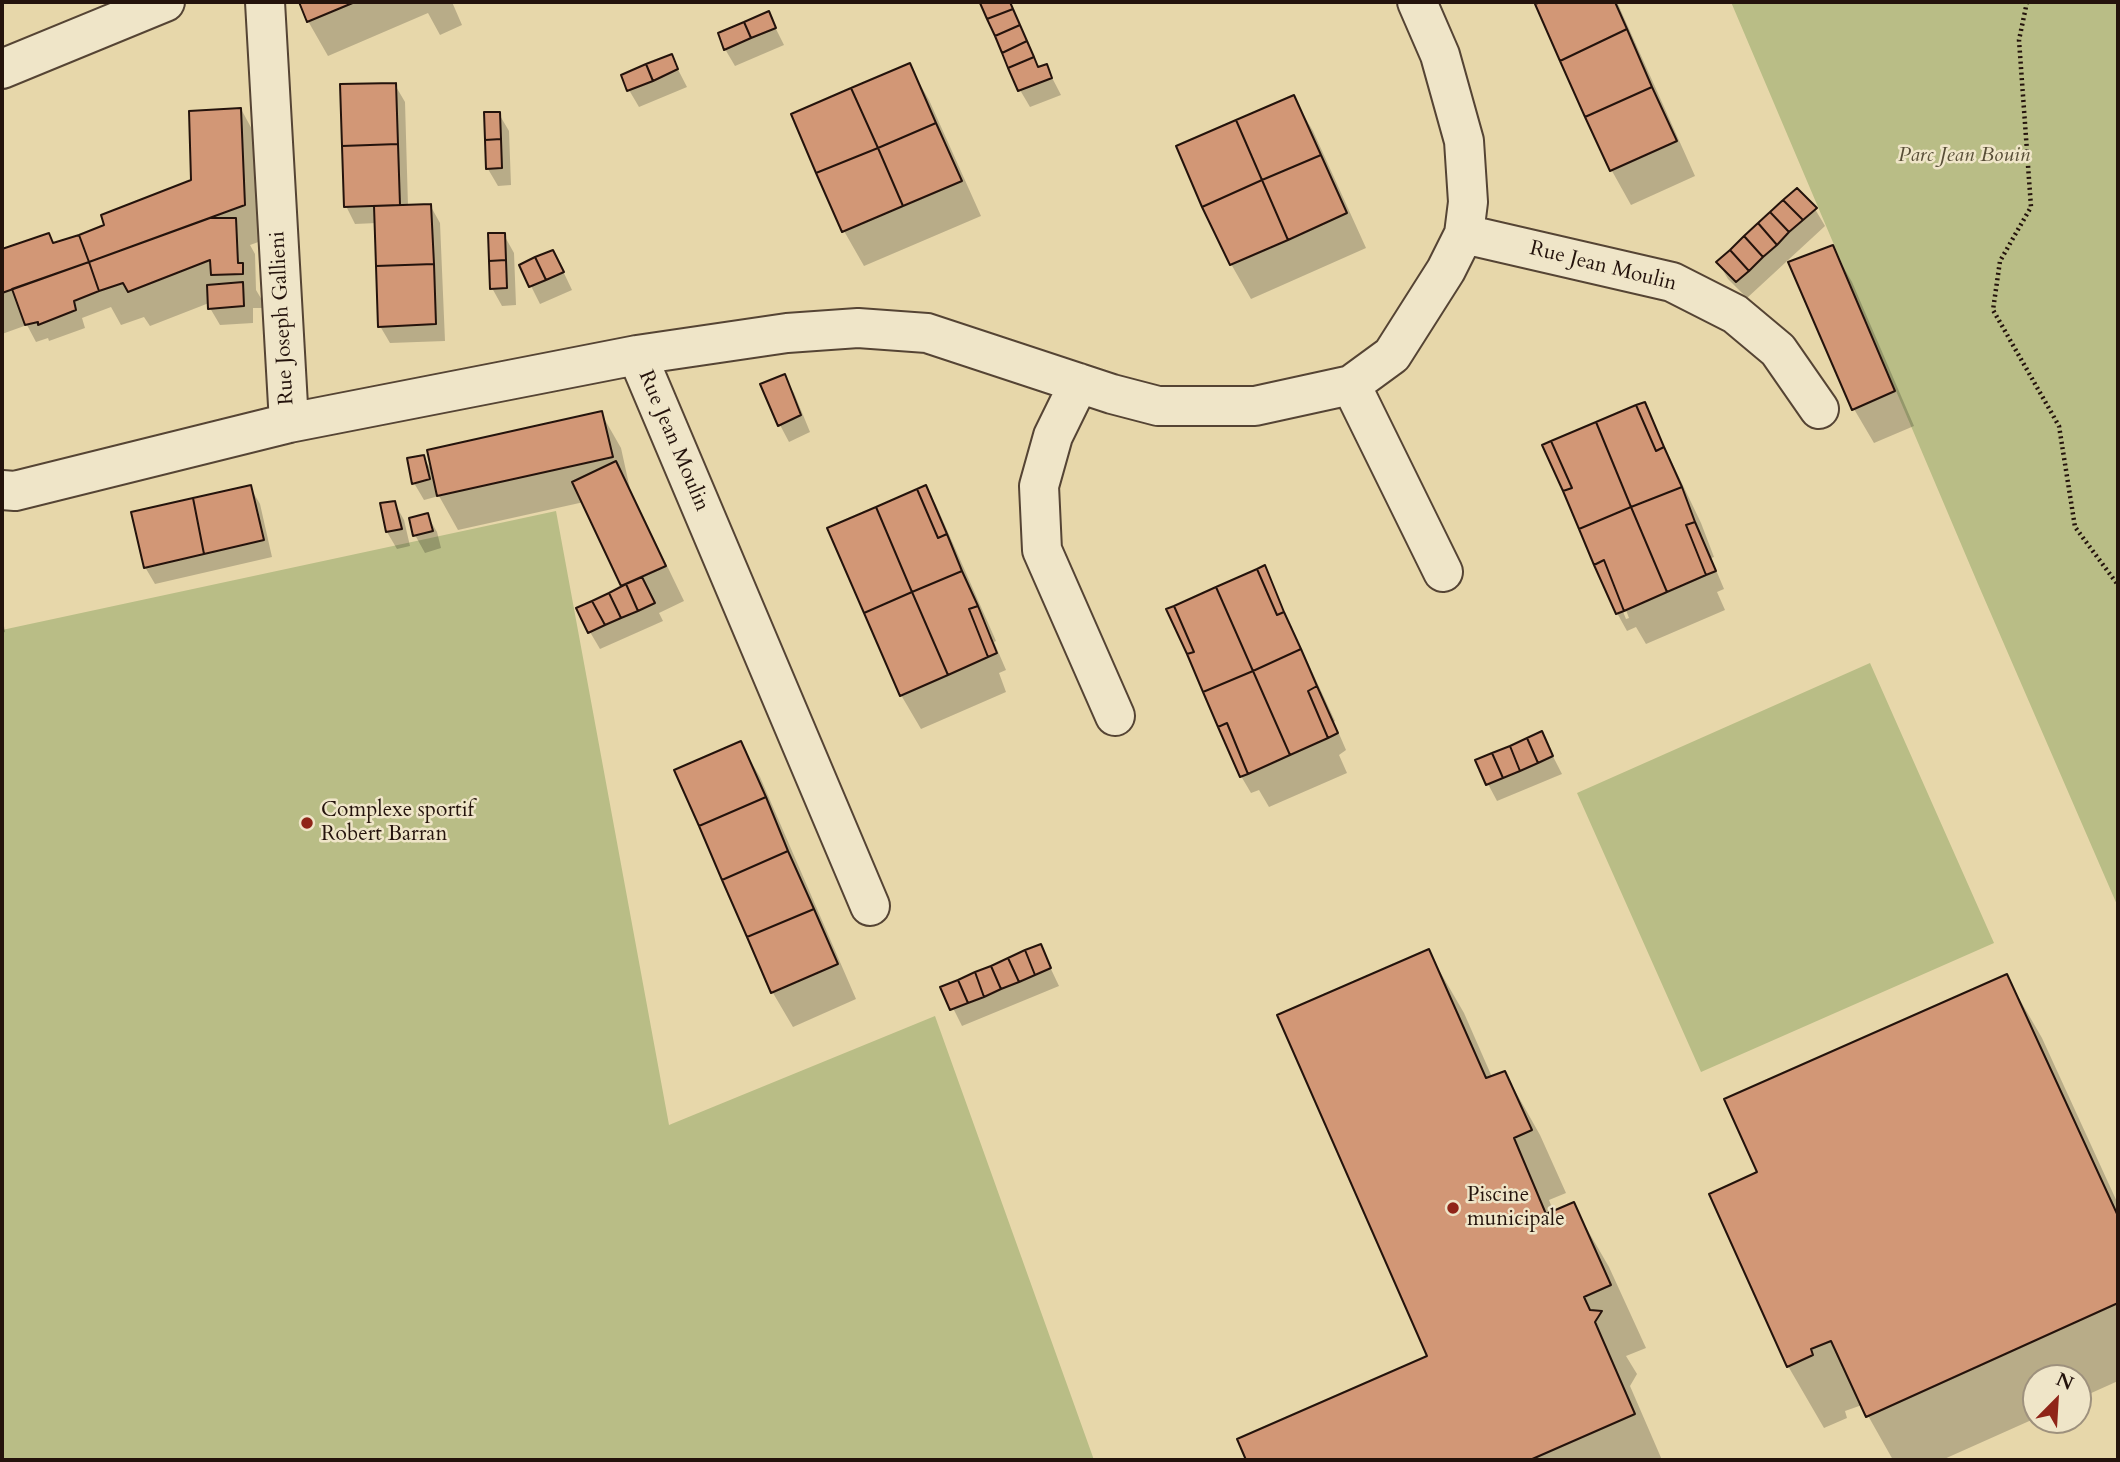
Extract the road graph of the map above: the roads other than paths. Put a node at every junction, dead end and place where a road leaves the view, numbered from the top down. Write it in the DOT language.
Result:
graph roads {
  1 [pos="165,2"];
  2 [pos="265,2"];
  3 [pos="1417,2"];
  4 [pos="2,69"];
  5 [pos="1464,234"];
  6 [pos="637,355"];
  7 [pos="1079,383"];
  8 [pos="1352,385"];
  9 [pos="1819,409"];
  10 [pos="289,423"];
  11 [pos="2,490"];
  12 [pos="1443,572"];
  13 [pos="1115,716"];
  14 [pos="870,906"];
  1 -- 4 [label="street"];
  2 -- 10 [label="street, Rue Joseph Gallieni"];
  3 -- 5 [label="street, Rue Jean Moulin"];
  5 -- 8 [label="street, Rue Jean Moulin"];
  5 -- 9 [label="street, Rue Jean Moulin"];
  6 -- 7 [label="street, Rue Jean Moulin"];
  6 -- 10 [label="street"];
  6 -- 14 [label="street, Rue Jean Moulin"];
  7 -- 8 [label="street, Rue Jean Moulin"];
  7 -- 13 [label="street"];
  8 -- 12 [label="street"];
  10 -- 11 [label="street, Rue Joseph Gallieni"];
}
